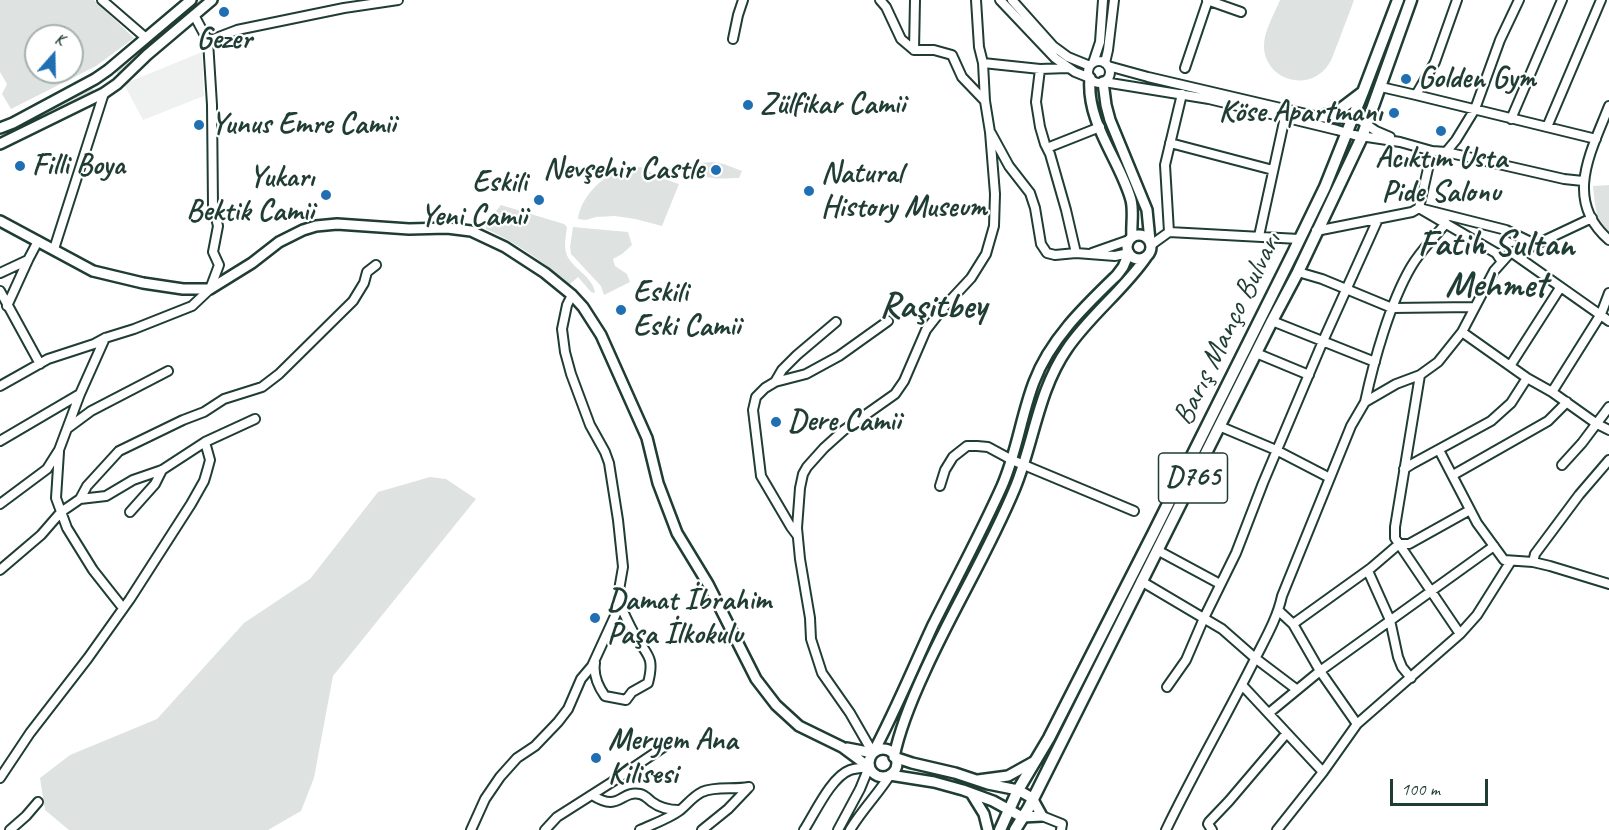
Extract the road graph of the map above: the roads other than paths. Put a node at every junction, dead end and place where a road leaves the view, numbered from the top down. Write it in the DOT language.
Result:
graph roads {
  1 [pos="102,0"];
  2 [pos="191,0"];
  3 [pos="212,0"];
  4 [pos="398,0"];
  5 [pos="743,0"];
  6 [pos="880,0"];
  7 [pos="915,0"];
  8 [pos="976,0"];
  9 [pos="981,0"];
  10 [pos="1000,0"];
  11 [pos="1012,0"];
  12 [pos="1104,0"];
  13 [pos="1114,0"];
  14 [pos="1207,0"];
  15 [pos="1398,0"];
  16 [pos="1411,0"];
  17 [pos="1457,0"];
  18 [pos="1519,0"];
  19 [pos="1562,0"];
  20 [pos="1601,0"];
  21 [pos="378,1"];
  22 [pos="343,4"];
  23 [pos="1242,12"];
  24 [pos="978,13"];
  25 [pos="194,15"];
  26 [pos="146,38"];
  27 [pos="734,39"];
  28 [pos="208,41"];
  29 [pos="914,50"];
  30 [pos="983,63"];
  31 [pos="1091,65"];
  32 [pos="1107,65"];
  33 [pos="1068,68"];
  34 [pos="1185,68"];
  35 [pos="1040,69"];
  36 [pos="108,70"];
  37 [pos="1090,78"];
  38 [pos="95,79"];
  39 [pos="1104,82"];
  40 [pos="117,84"];
  41 [pos="1381,87"];
  42 [pos="1364,92"];
  43 [pos="104,93"];
  44 [pos="1182,94"];
  45 [pos="1416,94"];
  46 [pos="985,101"];
  47 [pos="1609,106"];
  48 [pos="1475,110"];
  49 [pos="1285,117"];
  50 [pos="1319,117"];
  51 [pos="1511,118"];
  52 [pos="1351,119"];
  53 [pos="1367,124"];
  54 [pos="1547,127"];
  55 [pos="1100,128"];
  56 [pos="0,129"];
  57 [pos="990,132"];
  58 [pos="1346,132"];
  59 [pos="1362,136"];
  60 [pos="1596,139"];
  61 [pos="1400,142"];
  62 [pos="1170,143"];
  63 [pos="0,144"];
  64 [pos="1047,148"];
  65 [pos="1432,150"];
  66 [pos="1446,152"];
  67 [pos="1273,170"];
  68 [pos="1583,181"];
  69 [pos="1419,208"];
  70 [pos="1592,218"];
  71 [pos="1378,219"];
  72 [pos="0,221"];
  73 [pos="1446,223"];
  74 [pos="1316,231"];
  75 [pos="1169,232"];
  76 [pos="1259,236"];
  77 [pos="1130,239"];
  78 [pos="1299,239"];
  79 [pos="1609,240"];
  80 [pos="38,241"];
  81 [pos="1151,243"];
  82 [pos="1535,244"];
  83 [pos="54,249"];
  84 [pos="1511,252"];
  85 [pos="1076,253"];
  86 [pos="1129,253"];
  87 [pos="1088,254"];
  88 [pos="1147,256"];
  89 [pos="28,260"];
  90 [pos="1502,262"];
  91 [pos="376,265"];
  92 [pos="1298,272"];
  93 [pos="0,273"];
  94 [pos="1560,288"];
  95 [pos="210,289"];
  96 [pos="1346,289"];
  97 [pos="0,291"];
  98 [pos="1609,293"];
  99 [pos="572,295"];
  100 [pos="7,306"];
  101 [pos="1474,307"];
  102 [pos="1392,308"];
  103 [pos="1601,314"];
  104 [pos="888,321"];
  105 [pos="1272,321"];
  106 [pos="1609,321"];
  107 [pos="836,322"];
  108 [pos="1462,332"];
  109 [pos="105,338"];
  110 [pos="1323,341"];
  111 [pos="1256,353"];
  112 [pos="1376,362"];
  113 [pos="40,364"];
  114 [pos="1510,366"];
  115 [pos="168,371"];
  116 [pos="1309,375"];
  117 [pos="1420,375"];
  118 [pos="1527,378"];
  119 [pos="775,382"];
  120 [pos="0,386"];
  121 [pos="1552,392"];
  122 [pos="80,394"];
  123 [pos="1365,402"];
  124 [pos="1567,402"];
  125 [pos="1609,406"];
  126 [pos="255,419"];
  127 [pos="1597,424"];
  128 [pos="1220,426"];
  129 [pos="66,429"];
  130 [pos="1609,430"];
  131 [pos="0,441"];
  132 [pos="205,442"];
  133 [pos="59,450"];
  134 [pos="1276,450"];
  135 [pos="1439,450"];
  136 [pos="1012,460"];
  137 [pos="1609,460"];
  138 [pos="1024,464"];
  139 [pos="1562,465"];
  140 [pos="1404,469"];
  141 [pos="162,470"];
  142 [pos="1453,475"];
  143 [pos="1330,478"];
  144 [pos="940,486"];
  145 [pos="80,499"];
  146 [pos="0,504"];
  147 [pos="1470,510"];
  148 [pos="1134,511"];
  149 [pos="62,512"];
  150 [pos="130,512"];
  151 [pos="798,535"];
  152 [pos="1399,544"];
  153 [pos="1494,546"];
  154 [pos="1157,550"];
  155 [pos="1511,561"];
  156 [pos="1533,562"];
  157 [pos="0,570"];
  158 [pos="1368,570"];
  159 [pos="1141,581"];
  160 [pos="1220,584"];
  161 [pos="1609,584"];
  162 [pos="1431,591"];
  163 [pos="620,605"];
  164 [pos="123,608"];
  165 [pos="1279,611"];
  166 [pos="1204,618"];
  167 [pos="1390,620"];
  168 [pos="1293,624"];
  169 [pos="1460,634"];
  170 [pos="597,655"];
  171 [pos="1255,658"];
  172 [pos="1320,671"];
  173 [pos="1411,678"];
  174 [pos="1242,685"];
  175 [pos="1167,687"];
  176 [pos="1296,689"];
  177 [pos="1269,713"];
  178 [pos="1357,724"];
  179 [pos="1287,734"];
  180 [pos="668,744"];
  181 [pos="842,747"];
  182 [pos="873,753"];
  183 [pos="894,757"];
  184 [pos="1035,762"];
  185 [pos="869,767"];
  186 [pos="1323,772"];
  187 [pos="890,775"];
  188 [pos="0,778"];
  189 [pos="976,780"];
  190 [pos="1018,790"];
  191 [pos="971,793"];
  192 [pos="592,795"];
  193 [pos="1032,798"];
  194 [pos="38,802"];
  195 [pos="680,810"];
  196 [pos="1008,810"];
  197 [pos="1042,816"];
  198 [pos="1022,818"];
  199 [pos="10,830"];
  200 [pos="471,830"];
  201 [pos="545,830"];
  202 [pos="640,830"];
  203 [pos="702,830"];
  204 [pos="804,830"];
  205 [pos="838,830"];
  206 [pos="849,830"];
  207 [pos="988,830"];
  208 [pos="1000,830"];
  209 [pos="1016,830"];
  210 [pos="1061,830"];
  211 [pos="1166,830"];
  212 [pos="1212,830"];
  213 [pos="1277,830"];
  1 -- 26 [label="street"];
  2 -- 26 [label="main road"];
  3 -- 25 [label="main road"];
  4 -- 21 [label="street"];
  5 -- 27 [label="street"];
  6 -- 29 [label="street"];
  7 -- 29 [label="street"];
  8 -- 24 [label="street"];
  9 -- 24 [label="street"];
  10 -- 33 [label="street"];
  11 -- 31 [label="street"];
  12 -- 31 [label="street"];
  13 -- 32 [label="street"];
  14 -- 23 [label="street"];
  14 -- 34 [label="street"];
  15 -- 42 [label="highway, Barış Manço Bulvarı / D765"];
  16 -- 41 [label="highway, Barış Manço Bulvarı / D765"];
  17 -- 45 [label="street"];
  18 -- 48 [label="street"];
  19 -- 51 [label="street"];
  20 -- 54 [label="street"];
  21 -- 22 [label="street"];
  22 -- 28 [label="street"];
  24 -- 30 [label="street"];
  25 -- 28 [label="street"];
  25 -- 40 [label="main road"];
  26 -- 36 [label="main road"];
  28 -- 95 [label="street"];
  29 -- 46 [label="street"];
  30 -- 35 [label="street"];
  30 -- 46 [label="street"];
  31 -- 32 [label="street"];
  31 -- 37 [label="street"];
  32 -- 39 [label="street"];
  32 -- 50 [label="street"];
  33 -- 35 [label="street"];
  33 -- 37 [label="street"];
  35 -- 64 [label="street"];
  36 -- 38 [label="main road"];
  36 -- 40 [label="main road"];
  37 -- 39 [label="street"];
  37 -- 55 [label="main road"];
  38 -- 43 [label="main road"];
  38 -- 56 [label="main road"];
  39 -- 44 [label="street"];
  39 -- 81 [label="main road"];
  40 -- 43 [label="main road"];
  41 -- 45 [label="street"];
  41 -- 53 [label="highway, Barış Manço Bulvarı / D765"];
  42 -- 50 [label="highway"];
  42 -- 52 [label="highway, Barış Manço Bulvarı / D765"];
  43 -- 63 [label="main road"];
  43 -- 83 [label="street"];
  44 -- 49 [label="street"];
  44 -- 62 [label="street"];
  45 -- 48 [label="street"];
  46 -- 57 [label="street"];
  47 -- 60 [label="street"];
  48 -- 51 [label="street"];
  48 -- 66 [label="street"];
  49 -- 58 [label="street"];
  49 -- 67 [label="street"];
  50 -- 52 [label="street"];
  51 -- 54 [label="street"];
  52 -- 53 [label="street"];
  52 -- 58 [label="highway, Barış Manço Bulvarı / D765"];
  53 -- 59 [label="highway, Barış Manço Bulvarı / D765"];
  53 -- 61 [label="street"];
  54 -- 60 [label="street"];
  55 -- 64 [label="street"];
  55 -- 77 [label="main road"];
  57 -- 85 [label="street"];
  57 -- 151 [label="street"];
  58 -- 59 [label="street"];
  58 -- 78 [label="highway, Barış Manço Bulvarı / D765"];
  59 -- 61 [label="street"];
  59 -- 74 [label="highway, Barış Manço Bulvarı / D765"];
  60 -- 68 [label="street"];
  61 -- 65 [label="street"];
  62 -- 67 [label="street"];
  62 -- 75 [label="street"];
  64 -- 85 [label="street"];
  65 -- 66 [label="street"];
  65 -- 69 [label="street"];
  66 -- 68 [label="street"];
  67 -- 76 [label="street"];
  68 -- 70 [label="street"];
  69 -- 71 [label="street"];
  69 -- 73 [label="street"];
  69 -- 82 [label="street"];
  70 -- 79 [label="street"];
  70 -- 82 [label="street"];
  71 -- 74 [label="street"];
  71 -- 96 [label="street"];
  72 -- 80 [label="main road"];
  73 -- 90 [label="street"];
  73 -- 102 [label="street"];
  74 -- 92 [label="highway, Barış Manço Bulvarı / D765"];
  75 -- 76 [label="street"];
  75 -- 81 [label="street"];
  76 -- 78 [label="street"];
  77 -- 81 [label="main road"];
  77 -- 86 [label="main road"];
  77 -- 87 [label="street"];
  78 -- 184 [label="highway, Barış Manço Bulvarı / D765"];
  80 -- 83 [label="main road"];
  80 -- 89 [label="street"];
  81 -- 88 [label="main road"];
  82 -- 84 [label="street"];
  83 -- 95 [label="main road"];
  84 -- 90 [label="street"];
  84 -- 94 [label="street"];
  85 -- 87 [label="street"];
  86 -- 87 [label="street"];
  86 -- 88 [label="main road"];
  86 -- 136 [label="main road"];
  88 -- 138 [label="main road"];
  89 -- 93 [label="street"];
  89 -- 100 [label="street"];
  90 -- 101 [label="street"];
  91 -- 145 [label="street"];
  92 -- 96 [label="street"];
  92 -- 105 [label="highway, Barış Manço Bulvarı / D765"];
  94 -- 103 [label="street"];
  94 -- 114 [label="street"];
  95 -- 99 [label="main road"];
  95 -- 109 [label="street"];
  96 -- 102 [label="street"];
  96 -- 110 [label="street"];
  97 -- 100 [label="street"];
  98 -- 103 [label="street"];
  99 -- 163 [label="street"];
  99 -- 181 [label="main road"];
  100 -- 113 [label="street"];
  101 -- 102 [label="street"];
  101 -- 108 [label="street"];
  102 -- 112 [label="street"];
  103 -- 106 [label="street"];
  103 -- 121 [label="street"];
  104 -- 119 [label="street"];
  105 -- 110 [label="street"];
  105 -- 111 [label="highway, Barış Manço Bulvarı / D765"];
  107 -- 119 [label="street"];
  108 -- 114 [label="street"];
  108 -- 117 [label="street"];
  109 -- 113 [label="street"];
  109 -- 122 [label="street"];
  110 -- 112 [label="street"];
  110 -- 116 [label="street"];
  111 -- 116 [label="street"];
  111 -- 128 [label="highway, Barış Manço Bulvarı / D765"];
  112 -- 123 [label="street"];
  113 -- 120 [label="street"];
  114 -- 118 [label="street"];
  115 -- 129 [label="street"];
  116 -- 134 [label="street"];
  117 -- 123 [label="street"];
  117 -- 140 [label="street"];
  118 -- 121 [label="street"];
  118 -- 135 [label="street"];
  119 -- 151 [label="street"];
  121 -- 124 [label="street"];
  122 -- 129 [label="street"];
  122 -- 131 [label="street"];
  123 -- 143 [label="street"];
  124 -- 127 [label="street"];
  124 -- 142 [label="street"];
  125 -- 127 [label="street"];
  126 -- 132 [label="street"];
  127 -- 130 [label="street"];
  127 -- 139 [label="street"];
  128 -- 134 [label="street"];
  128 -- 154 [label="highway, Barış Manço Bulvarı / D765"];
  129 -- 133 [label="street"];
  132 -- 141 [label="street"];
  132 -- 164 [label="street"];
  133 -- 146 [label="street"];
  133 -- 149 [label="street"];
  134 -- 143 [label="street"];
  134 -- 160 [label="street"];
  135 -- 140 [label="street"];
  135 -- 142 [label="street"];
  136 -- 138 [label="street"];
  136 -- 144 [label="street"];
  136 -- 182 [label="main road"];
  137 -- 156 [label="street"];
  138 -- 148 [label="street"];
  138 -- 183 [label="main road"];
  140 -- 152 [label="street"];
  141 -- 145 [label="street"];
  141 -- 150 [label="street"];
  142 -- 147 [label="street"];
  143 -- 165 [label="street"];
  145 -- 149 [label="street"];
  147 -- 152 [label="street"];
  147 -- 153 [label="street"];
  149 -- 157 [label="street"];
  149 -- 164 [label="street"];
  151 -- 182 [label="street"];
  152 -- 158 [label="street"];
  152 -- 162 [label="street"];
  153 -- 155 [label="street"];
  153 -- 162 [label="street"];
  154 -- 159 [label="highway, Barış Manço Bulvarı / D765"];
  154 -- 160 [label="street"];
  155 -- 156 [label="street"];
  155 -- 169 [label="street"];
  156 -- 161 [label="street"];
  158 -- 167 [label="street"];
  158 -- 168 [label="street"];
  159 -- 166 [label="street"];
  159 -- 193 [label="highway, Barış Manço Bulvarı / D765"];
  160 -- 166 [label="street"];
  162 -- 167 [label="street"];
  162 -- 169 [label="street"];
  163 -- 170 [label="street"];
  163 -- 170 [label="street"];
  164 -- 188 [label="street"];
  165 -- 168 [label="street"];
  165 -- 171 [label="street"];
  166 -- 171 [label="street"];
  166 -- 175 [label="street"];
  167 -- 172 [label="street"];
  167 -- 173 [label="street"];
  168 -- 172 [label="street"];
  169 -- 173 [label="street"];
  170 -- 200 [label="street"];
  171 -- 174 [label="street"];
  171 -- 176 [label="street"];
  172 -- 176 [label="street"];
  172 -- 178 [label="street"];
  173 -- 178 [label="street"];
  174 -- 177 [label="street"];
  174 -- 211 [label="street"];
  176 -- 177 [label="street"];
  177 -- 179 [label="street"];
  178 -- 186 [label="street"];
  179 -- 186 [label="street"];
  179 -- 212 [label="street"];
  180 -- 192 [label="street"];
  181 -- 182 [label="main road"];
  181 -- 185 [label="main road"];
  182 -- 183 [label="main road"];
  182 -- 185 [label="main road"];
  183 -- 187 [label="main road"];
  183 -- 189 [label="main road"];
  184 -- 189 [label="main road"];
  184 -- 190 [label="highway, Barış Manço Bulvarı / D765"];
  185 -- 187 [label="main road"];
  185 -- 204 [label="street"];
  185 -- 205 [label="street"];
  186 -- 213 [label="street"];
  187 -- 191 [label="main road"];
  187 -- 206 [label="street"];
  189 -- 190 [label="main road"];
  190 -- 193 [label="main road"];
  190 -- 196 [label="highway, Barış Manço Bulvarı / D765"];
  191 -- 196 [label="main road"];
  191 -- 207 [label="main road"];
  192 -- 195 [label="street"];
  192 -- 201 [label="street"];
  193 -- 197 [label="main road"];
  193 -- 198 [label="highway, Barış Manço Bulvarı / D765"];
  194 -- 199 [label="street"];
  195 -- 202 [label="street"];
  195 -- 203 [label="street"];
  196 -- 198 [label="main road"];
  196 -- 208 [label="highway, Barış Manço Bulvarı / D765"];
  197 -- 198 [label="main road"];
  197 -- 210 [label="street"];
  198 -- 209 [label="highway, Barış Manço Bulvarı / D765"];
}
